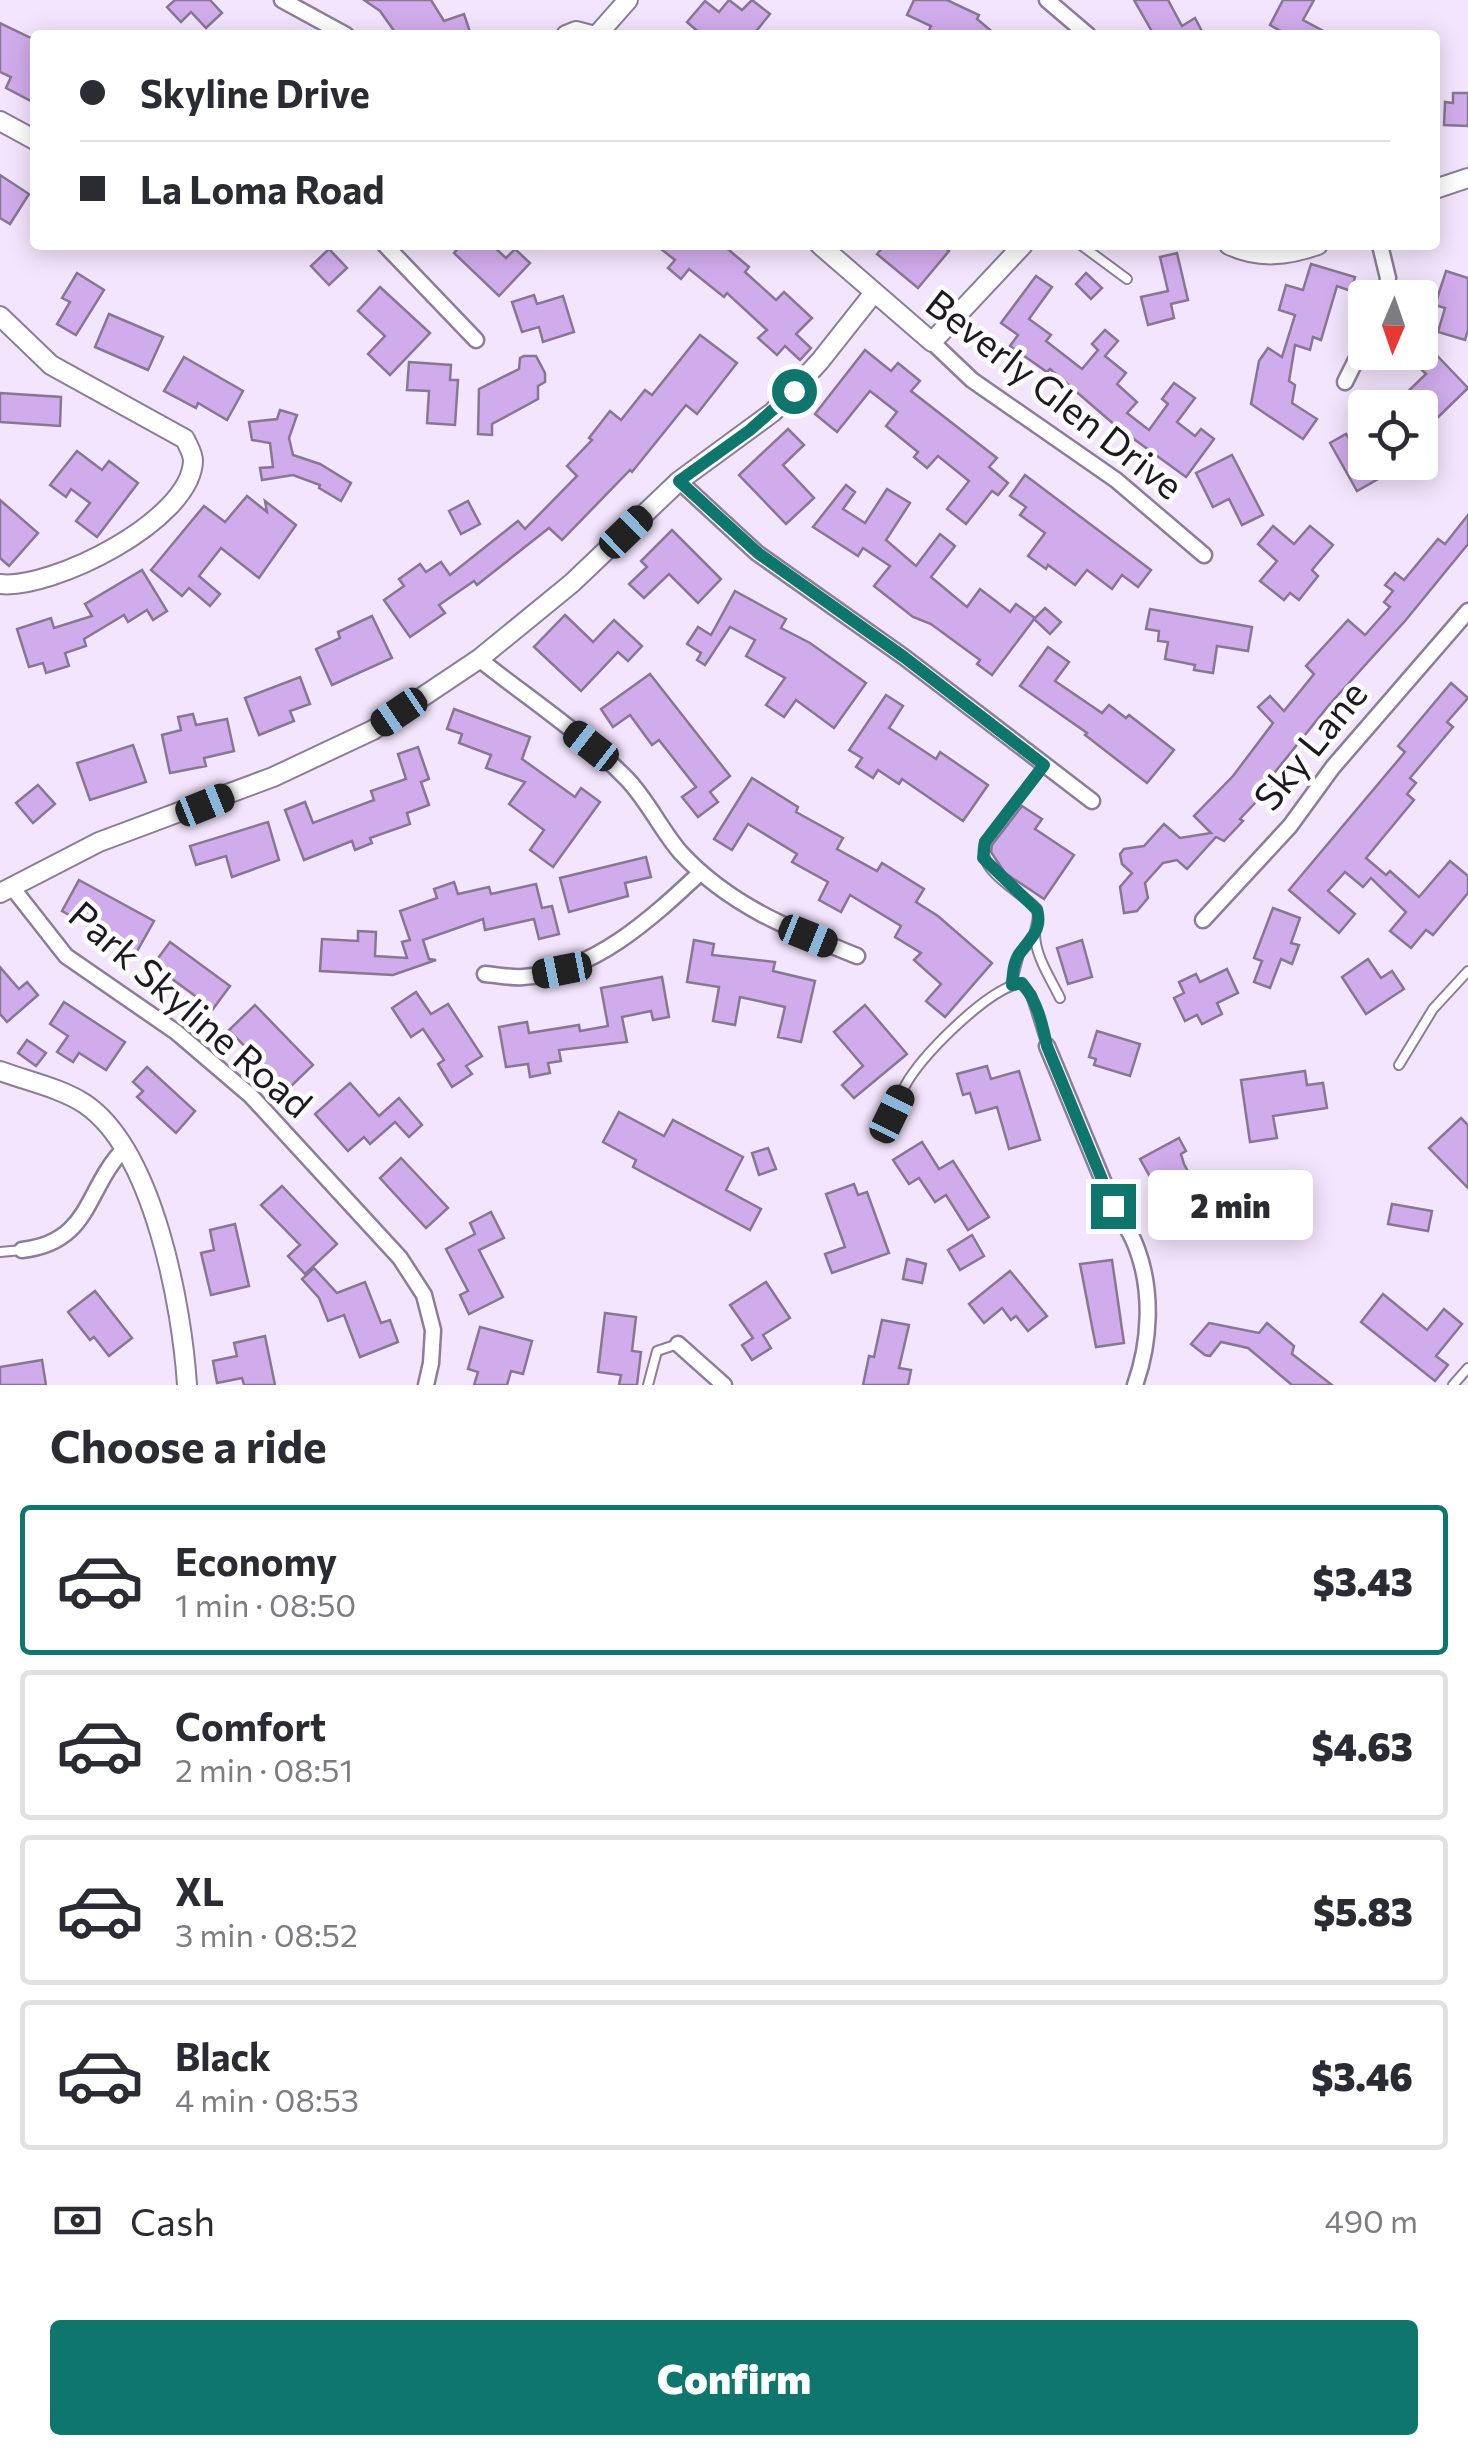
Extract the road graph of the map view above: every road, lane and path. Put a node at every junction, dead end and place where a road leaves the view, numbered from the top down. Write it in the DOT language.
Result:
graph roads {
  1 [pos="282,0"];
  2 [pos="628,0"];
  3 [pos="1047,0"];
  4 [pos="337,30"];
  5 [pos="599,30"];
  6 [pos="1082,30"];
  7 [pos="0,121"];
  8 [pos="30,137"];
  9 [pos="1468,178"];
  10 [pos="1440,187"];
  11 [pos="390,250"];
  12 [pos="825,250"];
  13 [pos="1018,250"];
  14 [pos="1088,250"];
  15 [pos="1242,250"];
  16 [pos="1294,250"];
  17 [pos="1381,250"];
  18 [pos="1127,280"];
  19 [pos="1388,280"];
  20 [pos="873,294"];
  21 [pos="0,316"];
  22 [pos="476,340"];
  23 [pos="932,342"];
  24 [pos="1352,370"];
  25 [pos="1346,382"];
  26 [pos="679,481"];
  27 [pos="1204,555"];
  28 [pos="0,584"];
  29 [pos="1468,611"];
  30 [pos="479,658"];
  31 [pos="1044,765"];
  32 [pos="1092,802"];
  33 [pos="700,873"];
  34 [pos="6,890"];
  35 [pos="1203,920"];
  36 [pos="1035,936"];
  37 [pos="857,956"];
  38 [pos="1468,972"];
  39 [pos="485,974"];
  40 [pos="1012,985"];
  41 [pos="1060,998"];
  42 [pos="1047,1046"];
  43 [pos="1400,1065"];
  44 [pos="0,1071"];
  45 [pos="892,1114"];
  46 [pos="125,1148"];
  47 [pos="22,1250"];
  48 [pos="0,1252"];
  49 [pos="678,1344"];
  50 [pos="1468,1368"];
  51 [pos="187,1385"];
  52 [pos="426,1385"];
  53 [pos="648,1385"];
  54 [pos="724,1385"];
  55 [pos="1136,1385"];
  56 [pos="1454,1385"];
  1 -- 4 [label="street"];
  2 -- 5 [label="street"];
  3 -- 6 [label="street"];
  7 -- 8 [label="street"];
  9 -- 10 [label="street"];
  11 -- 22 [label="street"];
  12 -- 20 [label="street, Beverly Glen Drive"];
  13 -- 23 [label="street"];
  14 -- 18 [label="lane"];
  15 -- 16 [label="street"];
  17 -- 19 [label="street"];
  20 -- 23 [label="street, Beverly Glen Drive"];
  20 -- 26 [label="street"];
  21 -- 28 [label="street"];
  23 -- 27 [label="street, Beverly Glen Drive"];
  24 -- 25 [label="street"];
  26 -- 30 [label="street"];
  26 -- 31 [label="street"];
  29 -- 35 [label="street, Sky Lane"];
  30 -- 33 [label="street"];
  30 -- 34 [label="street"];
  31 -- 32 [label="street"];
  31 -- 36 [label="lane"];
  33 -- 37 [label="street"];
  33 -- 39 [label="street"];
  34 -- 52 [label="street, Park Skyline Road"];
  36 -- 40 [label="lane"];
  36 -- 41 [label="lane"];
  38 -- 43 [label="lane"];
  40 -- 42 [label="lane"];
  40 -- 45 [label="lane"];
  42 -- 55 [label="street"];
  44 -- 46 [label="street"];
  46 -- 47 [label="street"];
  46 -- 51 [label="street"];
  47 -- 48 [label="lane"];
  49 -- 53 [label="lane"];
  49 -- 54 [label="street"];
  50 -- 56 [label="lane"];
}
